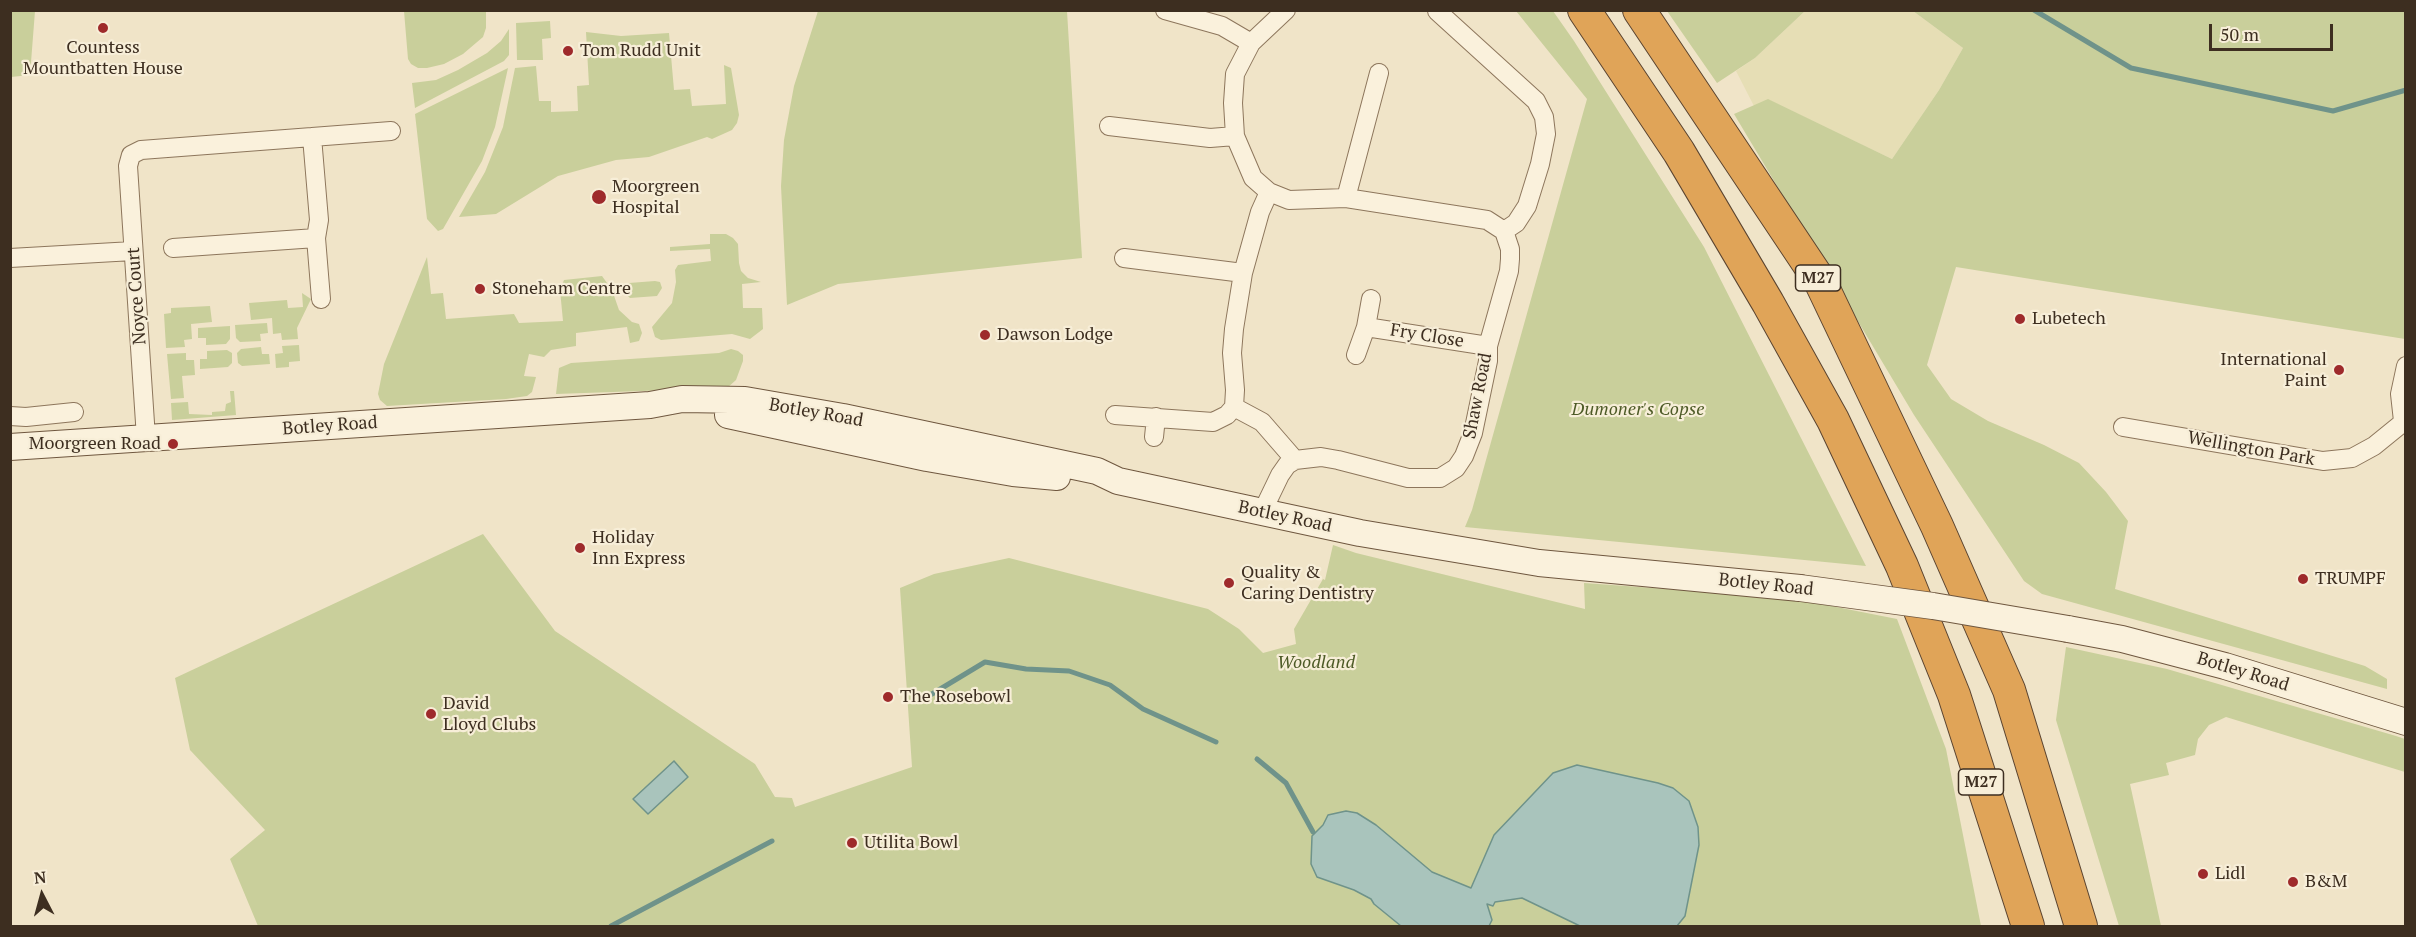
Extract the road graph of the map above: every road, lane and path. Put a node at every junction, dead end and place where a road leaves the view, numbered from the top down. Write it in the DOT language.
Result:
graph roads {
  1 [pos="1166,10"];
  2 [pos="1286,10"];
  3 [pos="1584,10"];
  4 [pos="1639,10"];
  5 [pos="1437,11"];
  6 [pos="1251,43"];
  7 [pos="1378,73"];
  8 [pos="1109,126"];
  9 [pos="391,131"];
  10 [pos="1235,136"];
  11 [pos="312,137"];
  12 [pos="1269,192"];
  13 [pos="1346,198"];
  14 [pos="1504,231"];
  15 [pos="316,238"];
  16 [pos="173,248"];
  17 [pos="133,251"];
  18 [pos="10,258"];
  19 [pos="1124,258"];
  20 [pos="1243,273"];
  21 [pos="321,299"];
  22 [pos="1371,299"];
  23 [pos="1366,327"];
  24 [pos="1488,346"];
  25 [pos="1356,355"];
  26 [pos="2406,366"];
  27 [pos="1234,406"];
  28 [pos="74,412"];
  29 [pos="1115,415"];
  30 [pos="10,416"];
  31 [pos="1156,417"];
  32 [pos="2404,421"];
  33 [pos="2123,427"];
  34 [pos="1154,437"];
  35 [pos="146,438"];
  36 [pos="10,447"];
  37 [pos="1296,460"];
  38 [pos="1265,513"];
  39 [pos="2406,722"];
  40 [pos="2028,927"];
  41 [pos="2080,927"];
  1 -- 6 [label="street"];
  2 -- 6 [label="street"];
  3 -- 40 [label="highway, M27"];
  4 -- 41 [label="highway, M27"];
  5 -- 14 [label="street"];
  6 -- 10 [label="street"];
  7 -- 13 [label="street"];
  8 -- 10 [label="street"];
  9 -- 11 [label="street"];
  10 -- 12 [label="street"];
  11 -- 15 [label="street"];
  11 -- 17 [label="street, Noyce Court"];
  12 -- 13 [label="street"];
  12 -- 20 [label="street"];
  13 -- 14 [label="street"];
  14 -- 24 [label="street, Shaw Road"];
  15 -- 16 [label="street"];
  15 -- 21 [label="street"];
  17 -- 18 [label="street"];
  17 -- 35 [label="street, Noyce Court"];
  19 -- 20 [label="street"];
  20 -- 27 [label="street"];
  22 -- 23 [label="street, Fry Close"];
  23 -- 24 [label="street, Fry Close"];
  23 -- 25 [label="street, Fry Close"];
  24 -- 37 [label="street, Shaw Road"];
  26 -- 32 [label="street, Wellington Park"];
  27 -- 31 [label="street"];
  27 -- 37 [label="street"];
  28 -- 30 [label="street"];
  29 -- 31 [label="street"];
  31 -- 34 [label="street"];
  32 -- 33 [label="street, Wellington Park"];
  35 -- 36 [label="main road, Botley Road"];
  35 -- 38 [label="main road, Botley Road"];
  37 -- 38 [label="street"];
  38 -- 39 [label="main road, Botley Road, bridge"];
}
